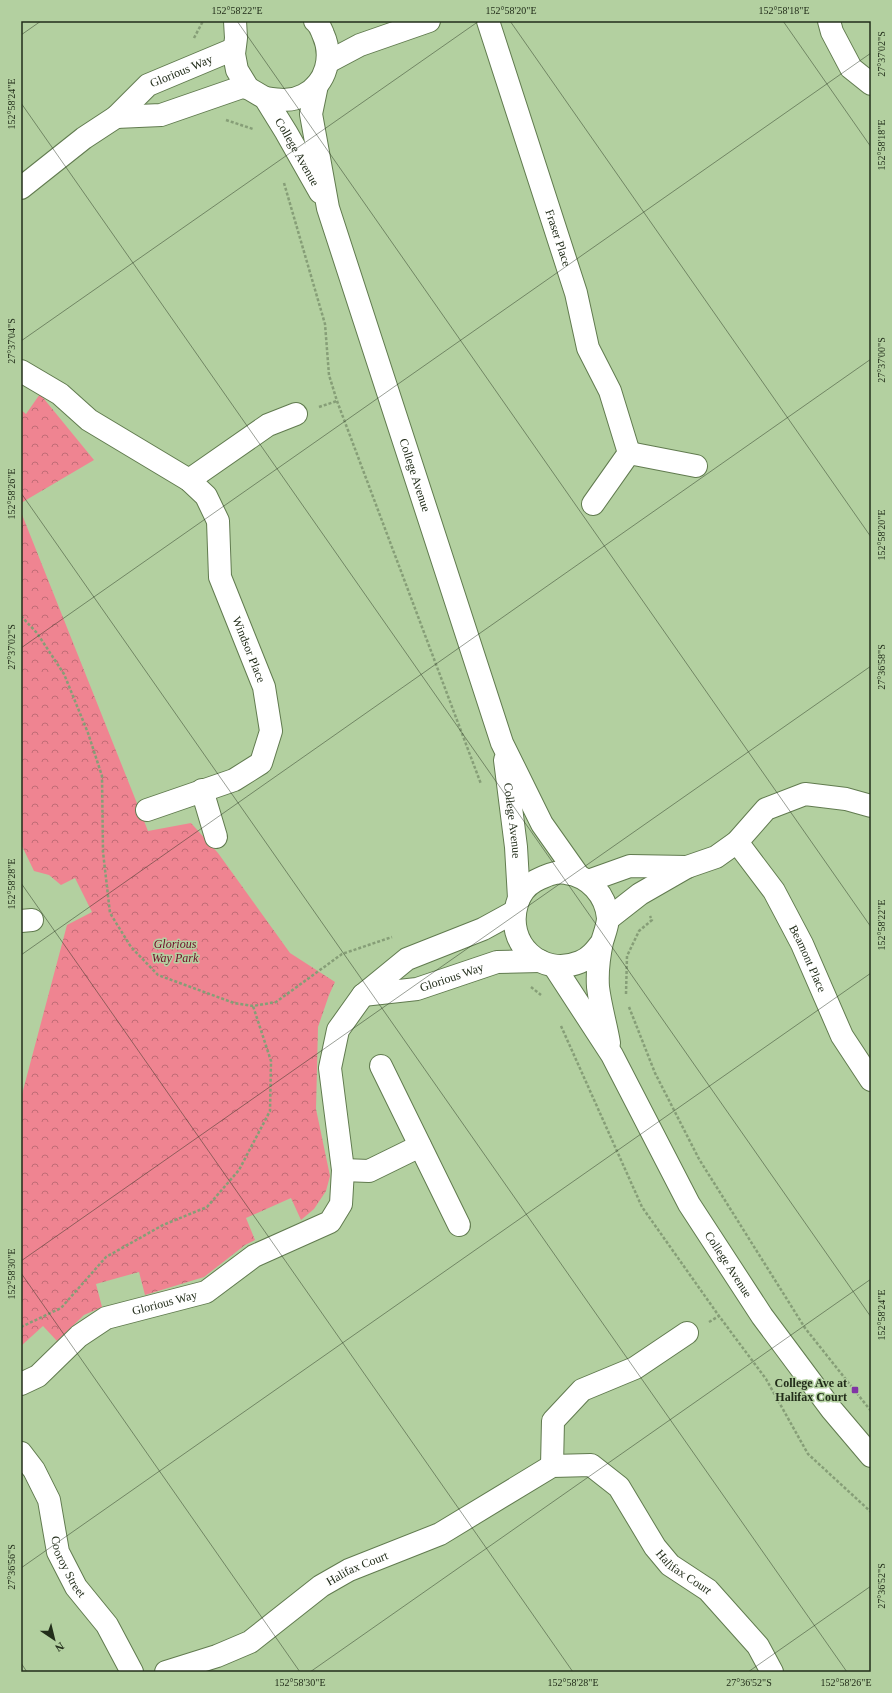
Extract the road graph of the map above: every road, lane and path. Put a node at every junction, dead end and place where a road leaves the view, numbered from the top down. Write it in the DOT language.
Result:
graph roads {
  1 [pos="203,21"];
  2 [pos="429,21"];
  3 [pos="488,21"];
  4 [pos="829,21"];
  5 [pos="323,22"];
  6 [pos="238,32"];
  7 [pos="328,62"];
  8 [pos="197,65"];
  9 [pos="871,84"];
  10 [pos="317,85"];
  11 [pos="256,93"];
  12 [pos="207,99"];
  13 [pos="116,117"];
  14 [pos="256,134"];
  15 [pos="283,177"];
  16 [pos="21,188"];
  17 [pos="328,208"];
  18 [pos="21,371"];
  19 [pos="296,414"];
  20 [pos="629,453"];
  21 [pos="696,466"];
  22 [pos="189,480"];
  23 [pos="593,504"];
  24 [pos="21,616"];
  25 [pos="502,743"];
  26 [pos="481,785"];
  27 [pos="202,790"];
  28 [pos="871,806"];
  29 [pos="147,810"];
  30 [pos="216,837"];
  31 [pos="737,842"];
  32 [pos="687,867"];
  33 [pos="583,878"];
  34 [pos="640,894"];
  35 [pos="517,905"];
  36 [pos="608,919"];
  37 [pos="393,937"];
  38 [pos="602,942"];
  39 [pos="547,964"];
  40 [pos="529,985"];
  41 [pos="364,996"];
  42 [pos="545,998"];
  43 [pos="253,1006"];
  44 [pos="560,1024"];
  45 [pos="612,1055"];
  46 [pos="381,1066"];
  47 [pos="871,1080"];
  48 [pos="420,1146"];
  49 [pos="343,1170"];
  50 [pos="459,1225"];
  51 [pos="21,1327"];
  52 [pos="687,1333"];
  53 [pos="21,1384"];
  54 [pos="871,1411"];
  55 [pos="21,1453"];
  56 [pos="871,1456"];
  57 [pos="552,1466"];
  58 [pos="871,1512"];
  59 [pos="132,1672"];
  60 [pos="166,1672"];
  61 [pos="772,1672"];
  1 -- 8 [label="path"];
  2 -- 7 [label="street"];
  3 -- 20 [label="street, Fraser Place"];
  4 -- 9 [label="street"];
  5 -- 7 [label="street, College Avenue"];
  6 -- 8 [label="street, Glorious Way"];
  6 -- 11 [label="street, College Avenue"];
  7 -- 10 [label="street, College Avenue"];
  8 -- 13 [label="street, Glorious Way"];
  10 -- 11 [label="street, College Avenue"];
  10 -- 17 [label="street, College Avenue"];
  11 -- 12 [label="street"];
  11 -- 17 [label="street, College Avenue"];
  12 -- 13 [label="street"];
  12 -- 14 [label="path"];
  13 -- 16 [label="street, Glorious Way"];
  15 -- 26 [label="path"];
  17 -- 25 [label="street, College Avenue"];
  18 -- 22 [label="street, Windsor Place"];
  19 -- 22 [label="street"];
  20 -- 21 [label="street"];
  20 -- 23 [label="street"];
  22 -- 27 [label="street, Windsor Place"];
  24 -- 43 [label="path"];
  25 -- 33 [label="street, College Avenue"];
  25 -- 35 [label="street, College Avenue"];
  27 -- 29 [label="street, Windsor Place"];
  27 -- 30 [label="street"];
  28 -- 31 [label="street"];
  31 -- 32 [label="street"];
  31 -- 47 [label="street, Beamont Place"];
  32 -- 33 [label="street"];
  32 -- 34 [label="street"];
  33 -- 35 [label="street"];
  33 -- 36 [label="street, College Avenue"];
  34 -- 36 [label="street"];
  34 -- 54 [label="path"];
  35 -- 39 [label="street, College Avenue"];
  35 -- 41 [label="street, Glorious Way"];
  36 -- 38 [label="street, College Avenue"];
  37 -- 43 [label="path"];
  38 -- 39 [label="street, College Avenue"];
  38 -- 45 [label="street, College Avenue"];
  39 -- 41 [label="street, Glorious Way"];
  39 -- 45 [label="street, College Avenue"];
  40 -- 42 [label="path"];
  41 -- 49 [label="street, Glorious Way"];
  43 -- 51 [label="path"];
  44 -- 58 [label="path"];
  45 -- 56 [label="street, College Avenue"];
  46 -- 48 [label="street"];
  48 -- 49 [label="street"];
  48 -- 50 [label="street"];
  49 -- 53 [label="street, Glorious Way"];
  52 -- 57 [label="street"];
  55 -- 59 [label="street, Cooroy Street"];
  57 -- 60 [label="street, Halifax Court"];
  57 -- 61 [label="street, Halifax Court"];
}
